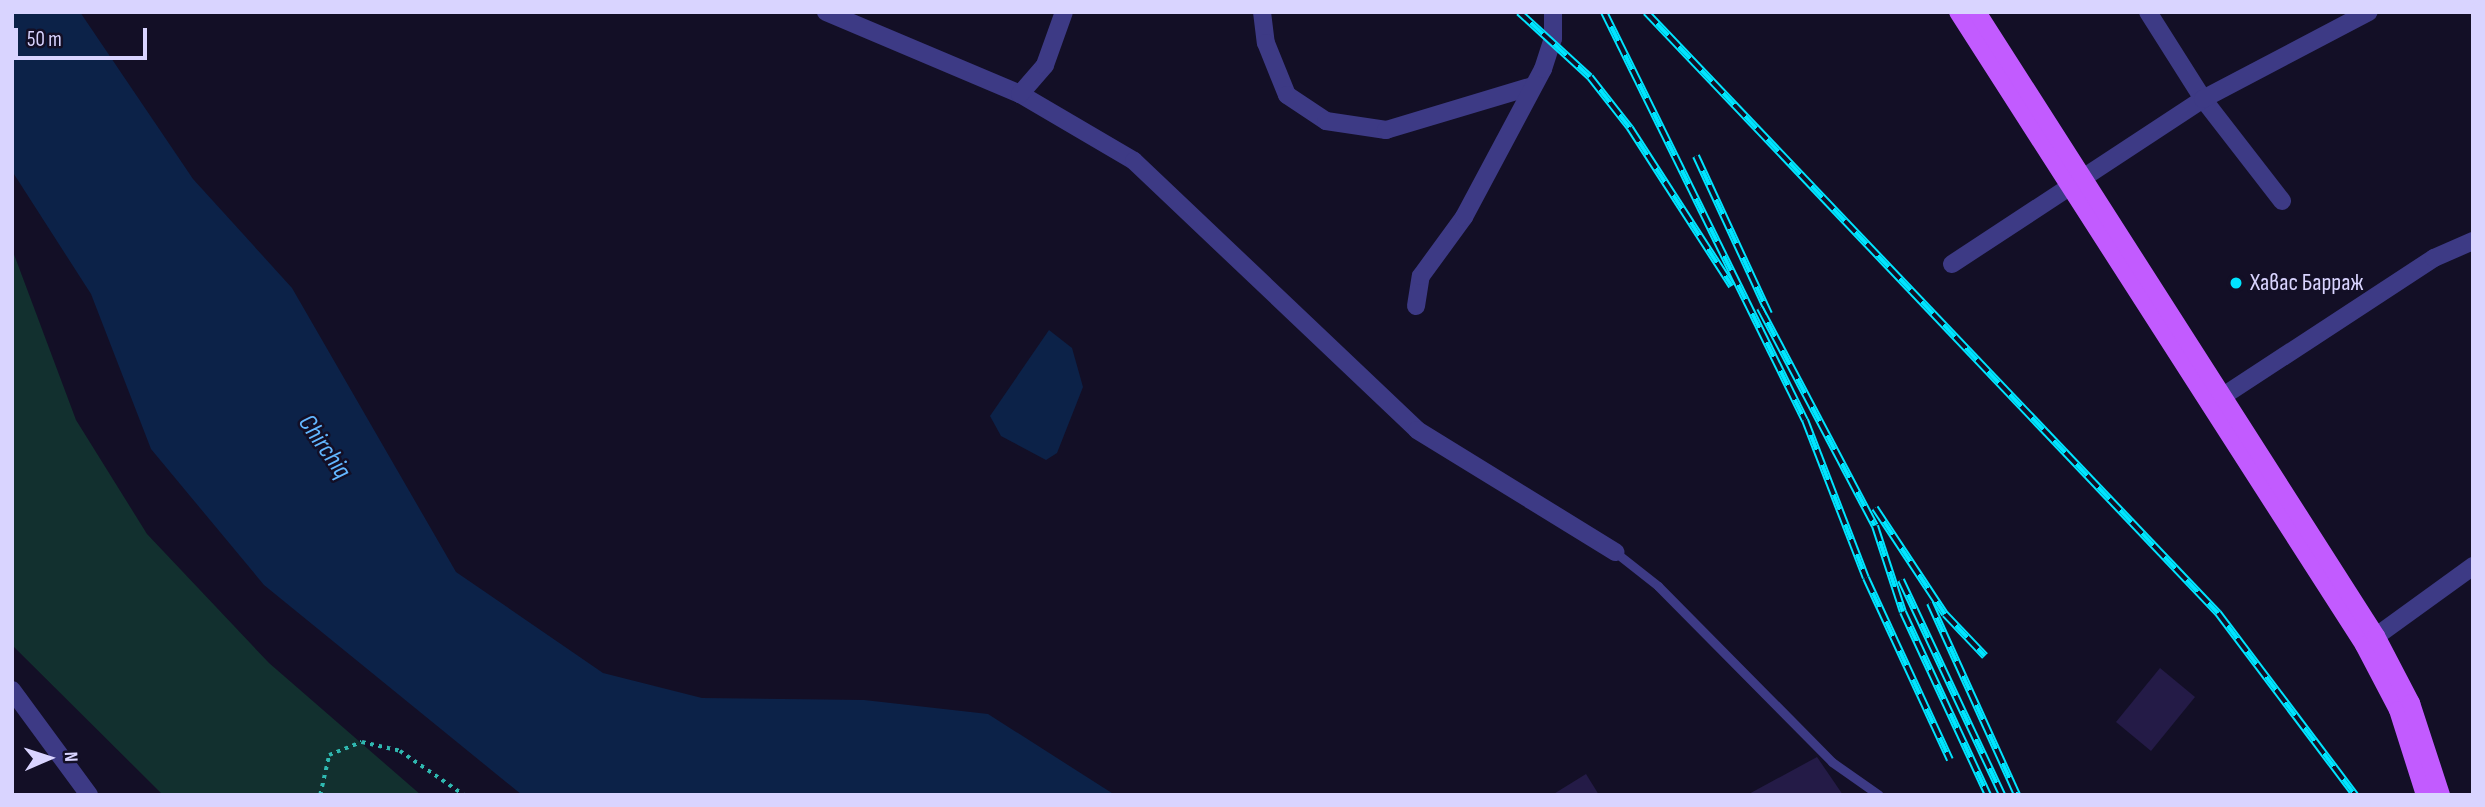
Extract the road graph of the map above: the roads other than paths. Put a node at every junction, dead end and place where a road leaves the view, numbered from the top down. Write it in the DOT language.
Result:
graph roads {
  1 [pos="826,12"];
  2 [pos="1064,12"];
  3 [pos="1262,12"];
  4 [pos="1553,12"];
  5 [pos="1958,12"];
  6 [pos="1977,12"];
  7 [pos="2148,12"];
  8 [pos="2369,12"];
  9 [pos="1533,86"];
  10 [pos="1020,94"];
  11 [pos="2203,99"];
  12 [pos="2080,184"];
  13 [pos="2282,201"];
  14 [pos="2473,241"];
  15 [pos="1952,264"];
  16 [pos="1416,306"];
  17 [pos="2219,399"];
  18 [pos="1615,552"];
  19 [pos="2473,566"];
  20 [pos="2370,640"];
  21 [pos="12,690"];
  22 [pos="89,795"];
  23 [pos="1879,795"];
  24 [pos="2425,795"];
  25 [pos="2441,795"];
  1 -- 10 [label="street"];
  2 -- 10 [label="street"];
  3 -- 9 [label="street"];
  4 -- 9 [label="street"];
  5 -- 12 [label="main road"];
  6 -- 12 [label="main road"];
  7 -- 11 [label="street"];
  8 -- 11 [label="street"];
  9 -- 16 [label="street"];
  10 -- 18 [label="street"];
  11 -- 12 [label="street"];
  11 -- 13 [label="street"];
  12 -- 15 [label="street"];
  12 -- 17 [label="main road"];
  14 -- 17 [label="street"];
  17 -- 20 [label="main road"];
  18 -- 23 [label="lane"];
  19 -- 20 [label="street"];
  20 -- 24 [label="main road"];
  20 -- 25 [label="main road"];
  21 -- 22 [label="street"];
}
